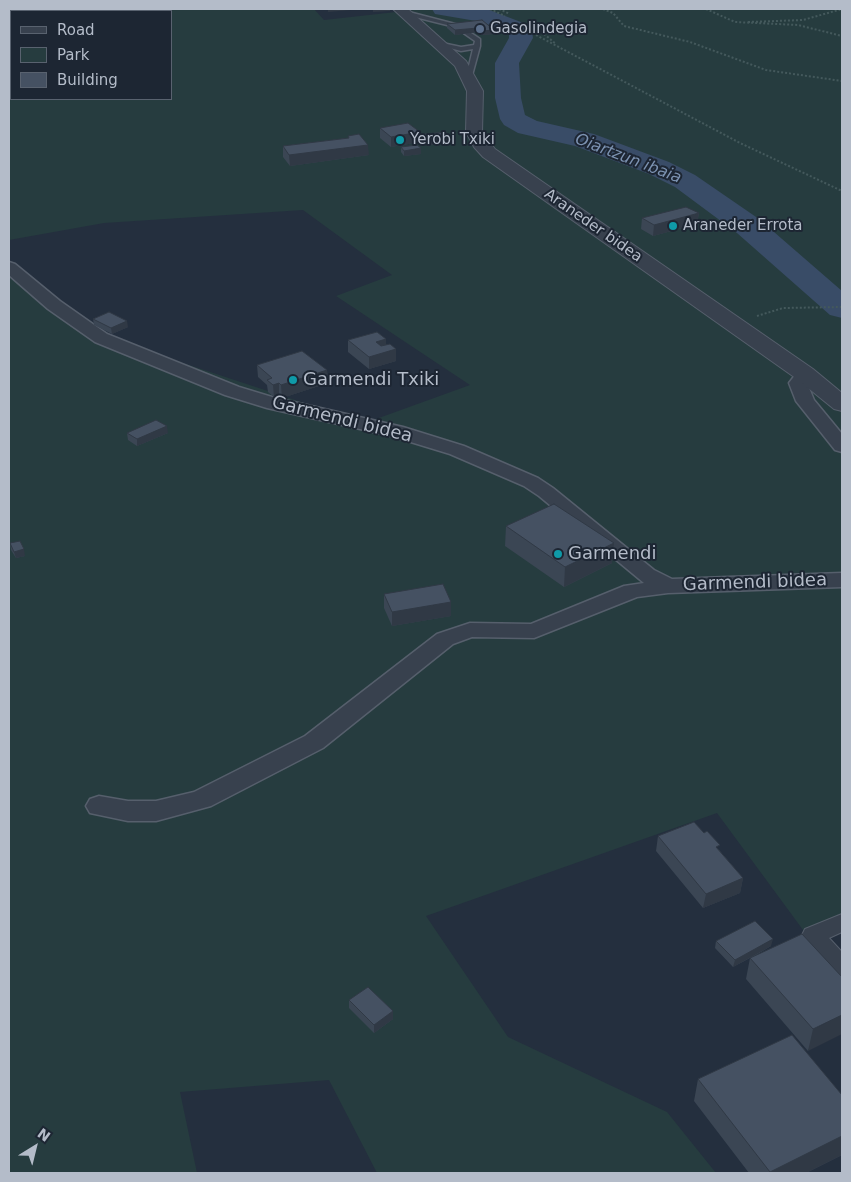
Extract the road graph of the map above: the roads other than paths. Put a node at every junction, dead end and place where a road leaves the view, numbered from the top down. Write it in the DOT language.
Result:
graph roads {
  1 [pos="407,15"];
  2 [pos="441,22"];
  3 [pos="442,45"];
  4 [pos="477,46"];
  5 [pos="469,78"];
  6 [pos="9,267"];
  7 [pos="805,374"];
  8 [pos="842,404"];
  9 [pos="842,446"];
  10 [pos="842,580"];
  11 [pos="668,586"];
  12 [pos="99,806"];
  13 [pos="842,923"];
  14 [pos="842,967"];
  1 -- 2 [label="lane"];
  1 -- 2 [label="lane"];
  1 -- 3 [label="street, Araneder bidea"];
  2 -- 4 [label="lane"];
  3 -- 4 [label="lane"];
  3 -- 5 [label="street, Araneder bidea"];
  4 -- 5 [label="lane"];
  5 -- 7 [label="street, Araneder bidea"];
  6 -- 11 [label="street, Garmendi bidea"];
  7 -- 8 [label="street, Araneder bidea"];
  7 -- 9 [label="street"];
  10 -- 11 [label="street, Garmendi bidea"];
  11 -- 12 [label="street, Garmendi bidea"];
  13 -- 14 [label="street"];
}
